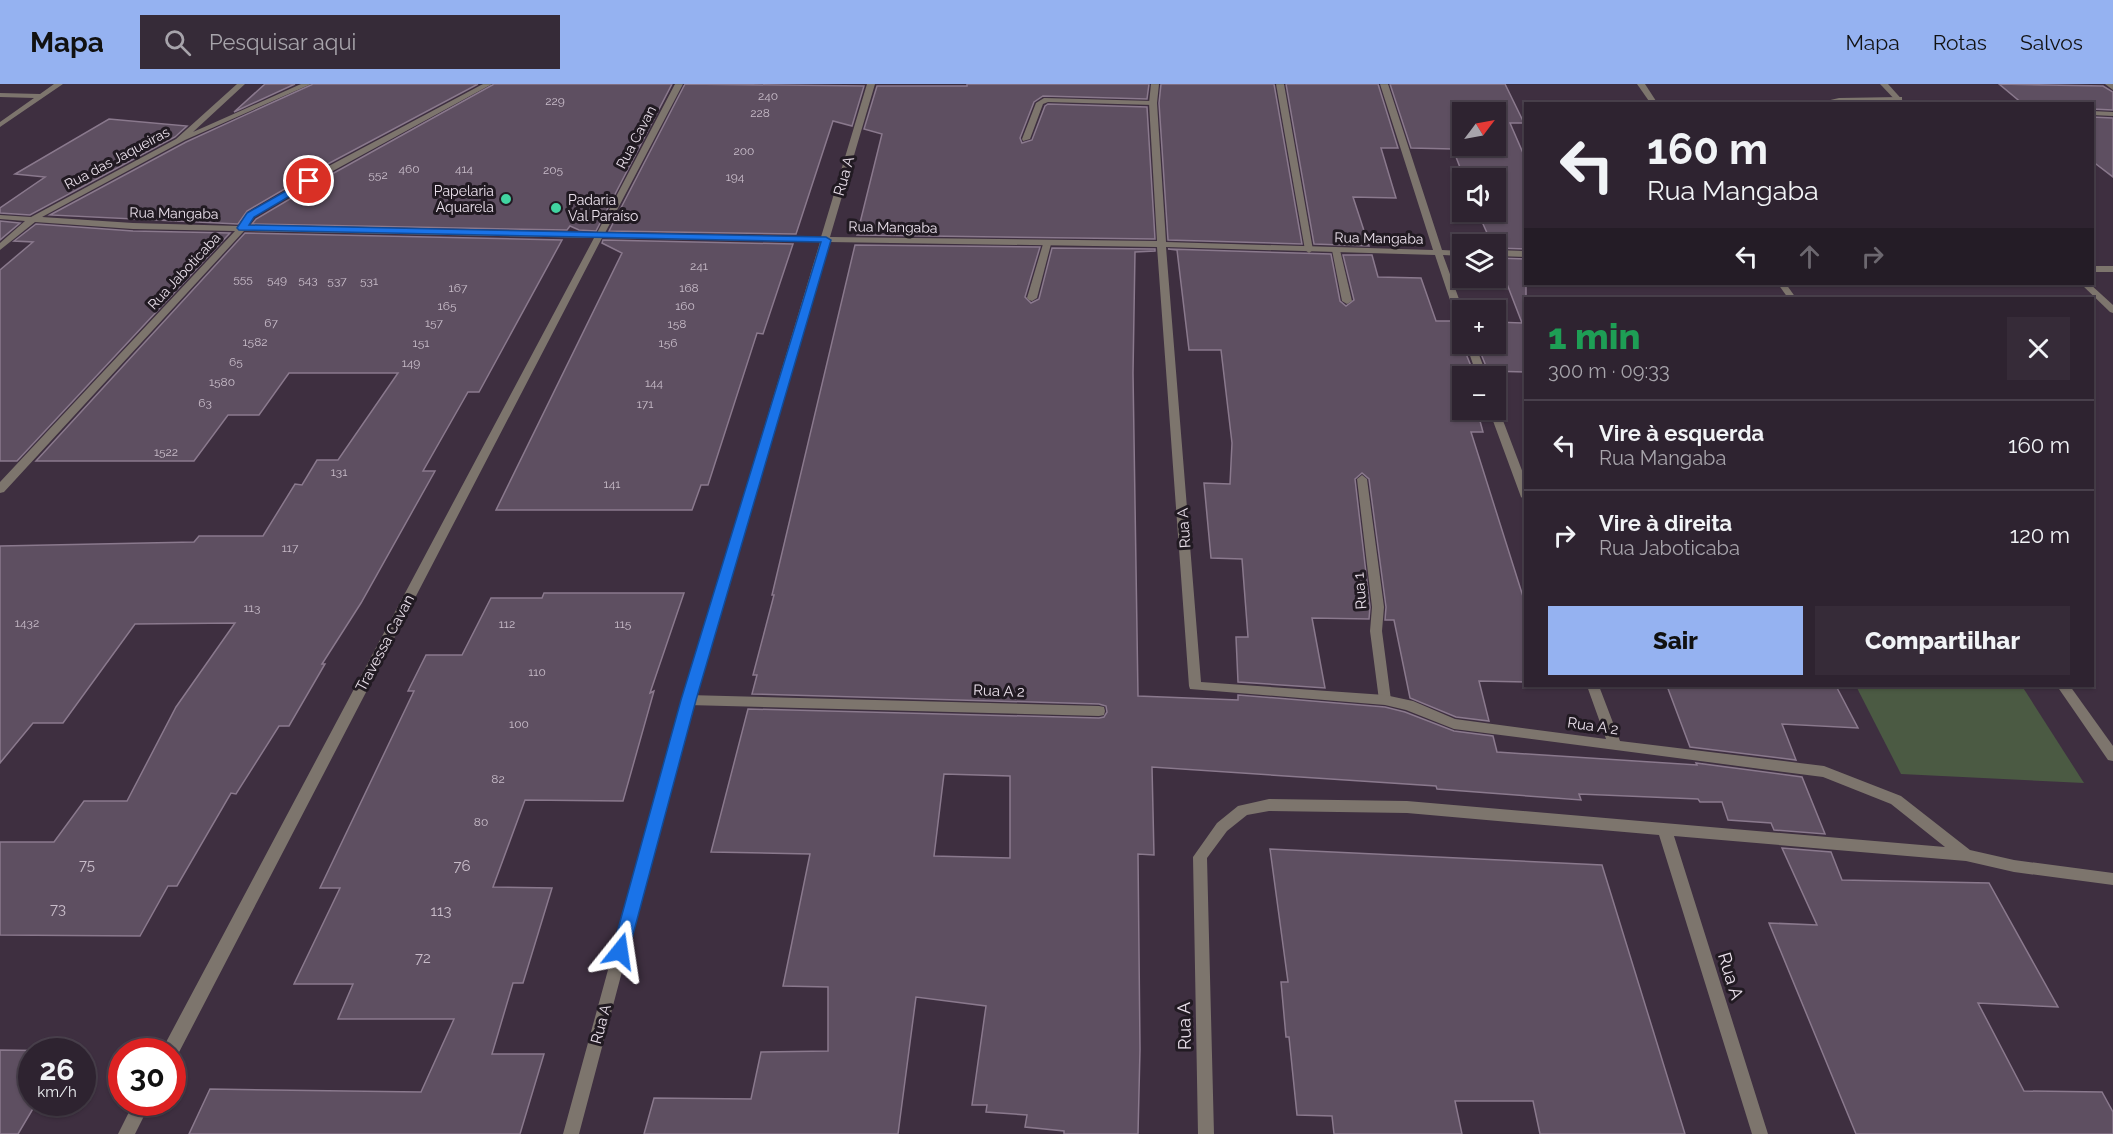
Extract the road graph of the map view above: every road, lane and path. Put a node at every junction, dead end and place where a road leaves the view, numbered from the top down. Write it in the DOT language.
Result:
graph roads {
  1 [pos="60,84"];
  2 [pos="241,84"];
  3 [pos="307,84"];
  4 [pos="488,84"];
  5 [pos="679,84"];
  6 [pos="871,84"];
  7 [pos="1155,84"];
  8 [pos="1280,84"];
  9 [pos="1384,84"];
  10 [pos="1641,84"];
  11 [pos="1884,84"];
  12 [pos="2109,84"];
  13 [pos="2113,88"];
  14 [pos="0,95"];
  15 [pos="42,96"];
  16 [pos="1901,101"];
  17 [pos="1653,102"];
  18 [pos="1828,102"];
  19 [pos="1153,103"];
  20 [pos="2094,113"];
  21 [pos="2113,114"];
  22 [pos="0,125"];
  23 [pos="1026,140"];
  24 [pos="179,141"];
  25 [pos="0,217"];
  26 [pos="33,219"];
  27 [pos="242,228"];
  28 [pos="601,234"];
  29 [pos="826,240"];
  30 [pos="1047,244"];
  31 [pos="1160,244"];
  32 [pos="0,247"];
  33 [pos="1309,250"];
  34 [pos="1336,250"];
  35 [pos="1438,252"];
  36 [pos="1452,252"];
  37 [pos="1506,253"];
  38 [pos="1524,254"];
  39 [pos="2094,269"];
  40 [pos="2113,269"];
  41 [pos="2086,285"];
  42 [pos="1032,298"];
  43 [pos="1455,300"];
  44 [pos="1347,301"];
  45 [pos="2113,310"];
  46 [pos="1498,420"];
  47 [pos="1362,479"];
  48 [pos="0,489"];
  49 [pos="1524,492"];
  50 [pos="1195,686"];
  51 [pos="1593,687"];
  52 [pos="2064,687"];
  53 [pos="688,700"];
  54 [pos="1385,700"];
  55 [pos="1099,711"];
  56 [pos="1615,746"];
  57 [pos="2113,756"];
  58 [pos="1665,830"];
  59 [pos="1966,855"];
  60 [pos="2113,879"];
  61 [pos="177,1038"];
  62 [pos="136,1116"];
  63 [pos="126,1134"];
  64 [pos="571,1134"];
  65 [pos="1206,1134"];
  66 [pos="1760,1134"];
  1 -- 15 [label="street"];
  2 -- 24 [label="street, Rua das Jaqueiras"];
  3 -- 24 [label="street"];
  4 -- 27 [label="street, Rua Jaboticaba"];
  5 -- 28 [label="street, Rua Cavan"];
  6 -- 29 [label="street, Rua A"];
  7 -- 19 [label="street, Rua A"];
  8 -- 33 [label="street"];
  9 -- 35 [label="street"];
  10 -- 17 [label="street"];
  11 -- 16 [label="street"];
  12 -- 13 [label="street"];
  14 -- 15 [label="street"];
  15 -- 22 [label="street"];
  16 -- 18 [label="street"];
  19 -- 23 [label="street"];
  19 -- 31 [label="street, Rua A"];
  20 -- 21 [label="street"];
  24 -- 26 [label="street, Rua das Jaqueiras"];
  25 -- 26 [label="street, Rua Mangaba"];
  26 -- 27 [label="street, Rua Mangaba"];
  26 -- 32 [label="street, Rua das Jaqueiras"];
  27 -- 28 [label="street, Rua Mangaba"];
  27 -- 48 [label="street, Rua Jaboticaba"];
  28 -- 29 [label="street, Rua Mangaba"];
  28 -- 61 [label="street, Travessa Cavan"];
  29 -- 30 [label="street, Rua Mangaba"];
  29 -- 53 [label="street, Rua A"];
  30 -- 31 [label="street, Rua Mangaba"];
  30 -- 42 [label="street"];
  31 -- 33 [label="street, Rua Mangaba"];
  31 -- 50 [label="street, Rua A"];
  33 -- 34 [label="street, Rua Mangaba"];
  34 -- 35 [label="street, Rua Mangaba"];
  34 -- 44 [label="street"];
  35 -- 36 [label="street, Rua Mangaba"];
  35 -- 43 [label="street"];
  37 -- 38 [label="street"];
  39 -- 40 [label="street"];
  41 -- 45 [label="street"];
  46 -- 49 [label="street"];
  47 -- 54 [label="street, Rua 1"];
  50 -- 54 [label="street, Rua A 2"];
  51 -- 56 [label="street"];
  52 -- 57 [label="street"];
  53 -- 55 [label="street, Rua A 2"];
  53 -- 64 [label="street, Rua A"];
  54 -- 56 [label="street, Rua A 2"];
  56 -- 59 [label="street, Rua A 2"];
  58 -- 59 [label="street, Rua A"];
  58 -- 65 [label="street, Rua A"];
  58 -- 66 [label="street, Rua A"];
  59 -- 60 [label="street, Rua A"];
  62 -- 63 [label="street"];
}
